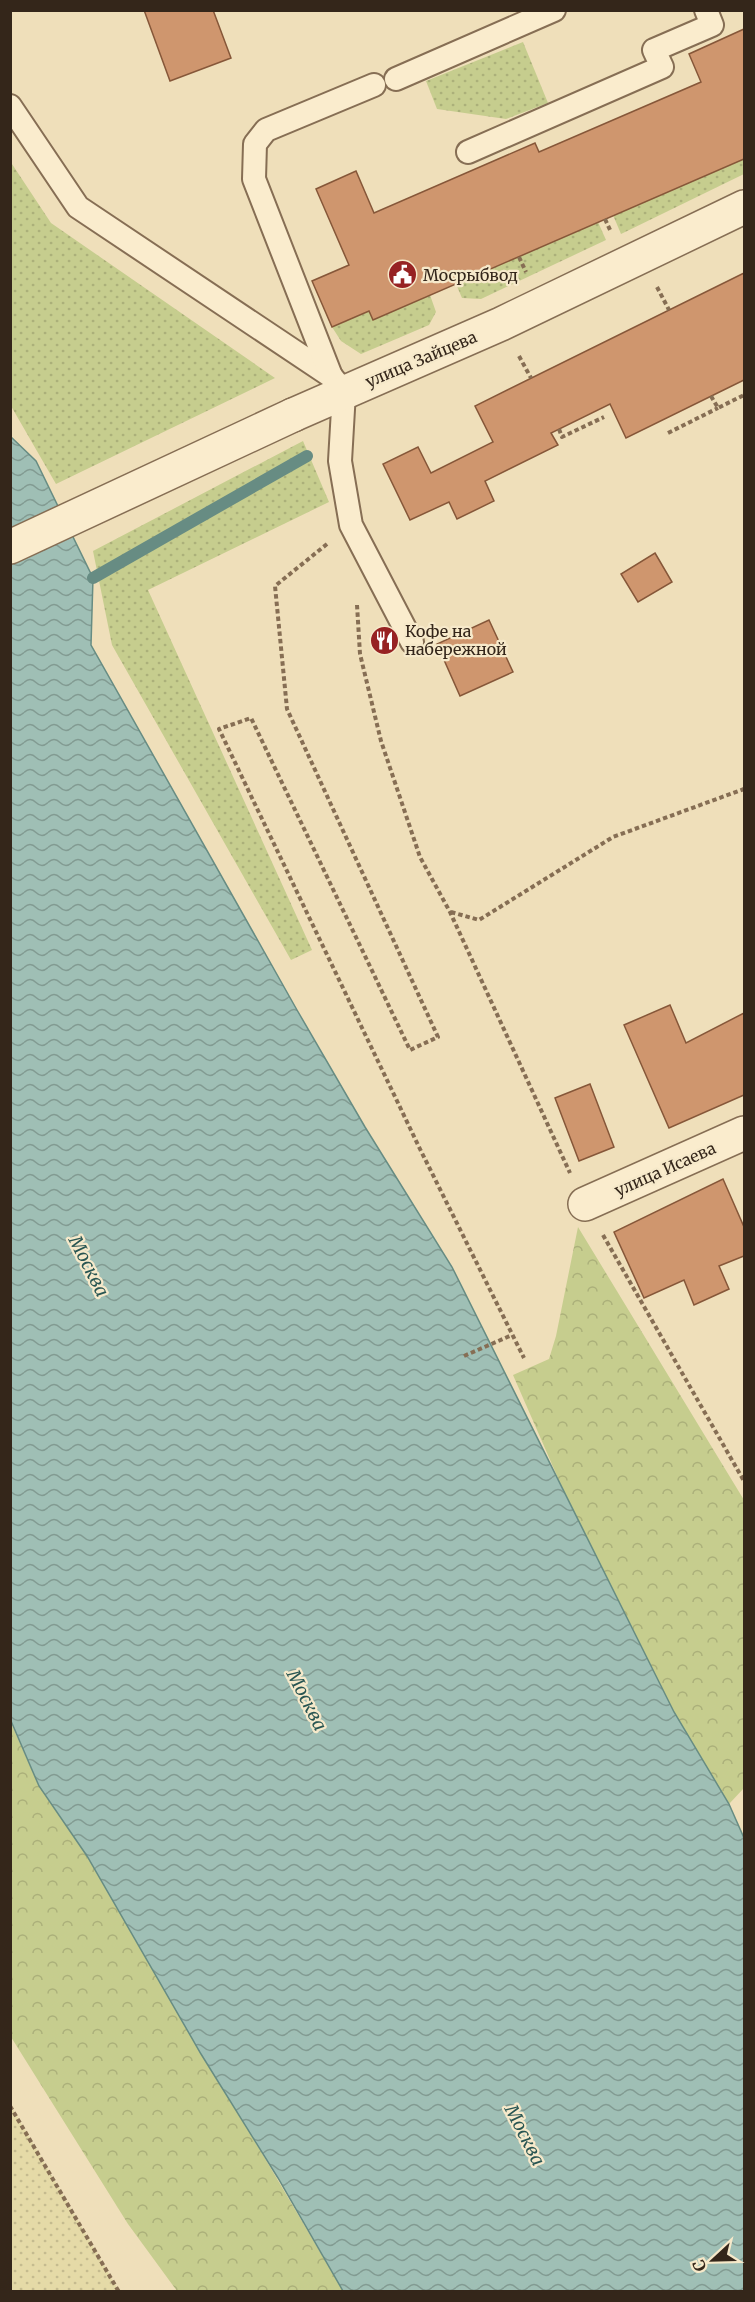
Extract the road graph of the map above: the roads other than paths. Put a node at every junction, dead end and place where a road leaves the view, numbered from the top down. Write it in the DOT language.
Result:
graph roads {
  1 [pos="555,10"];
  2 [pos="706,10"];
  3 [pos="396,79"];
  4 [pos="374,85"];
  5 [pos="10,106"];
  6 [pos="468,152"];
  7 [pos="744,207"];
  8 [pos="337,384"];
  9 [pos="10,547"];
  10 [pos="412,642"];
  11 [pos="744,1133"];
  12 [pos="585,1204"];
  1 -- 3 [label="lane"];
  2 -- 6 [label="lane"];
  4 -- 8 [label="lane"];
  5 -- 8 [label="lane"];
  7 -- 8 [label="street, улица Зайцева"];
  8 -- 9 [label="street, улица Зайцева"];
  8 -- 10 [label="lane"];
  11 -- 12 [label="street, улица Исаева"];
}
